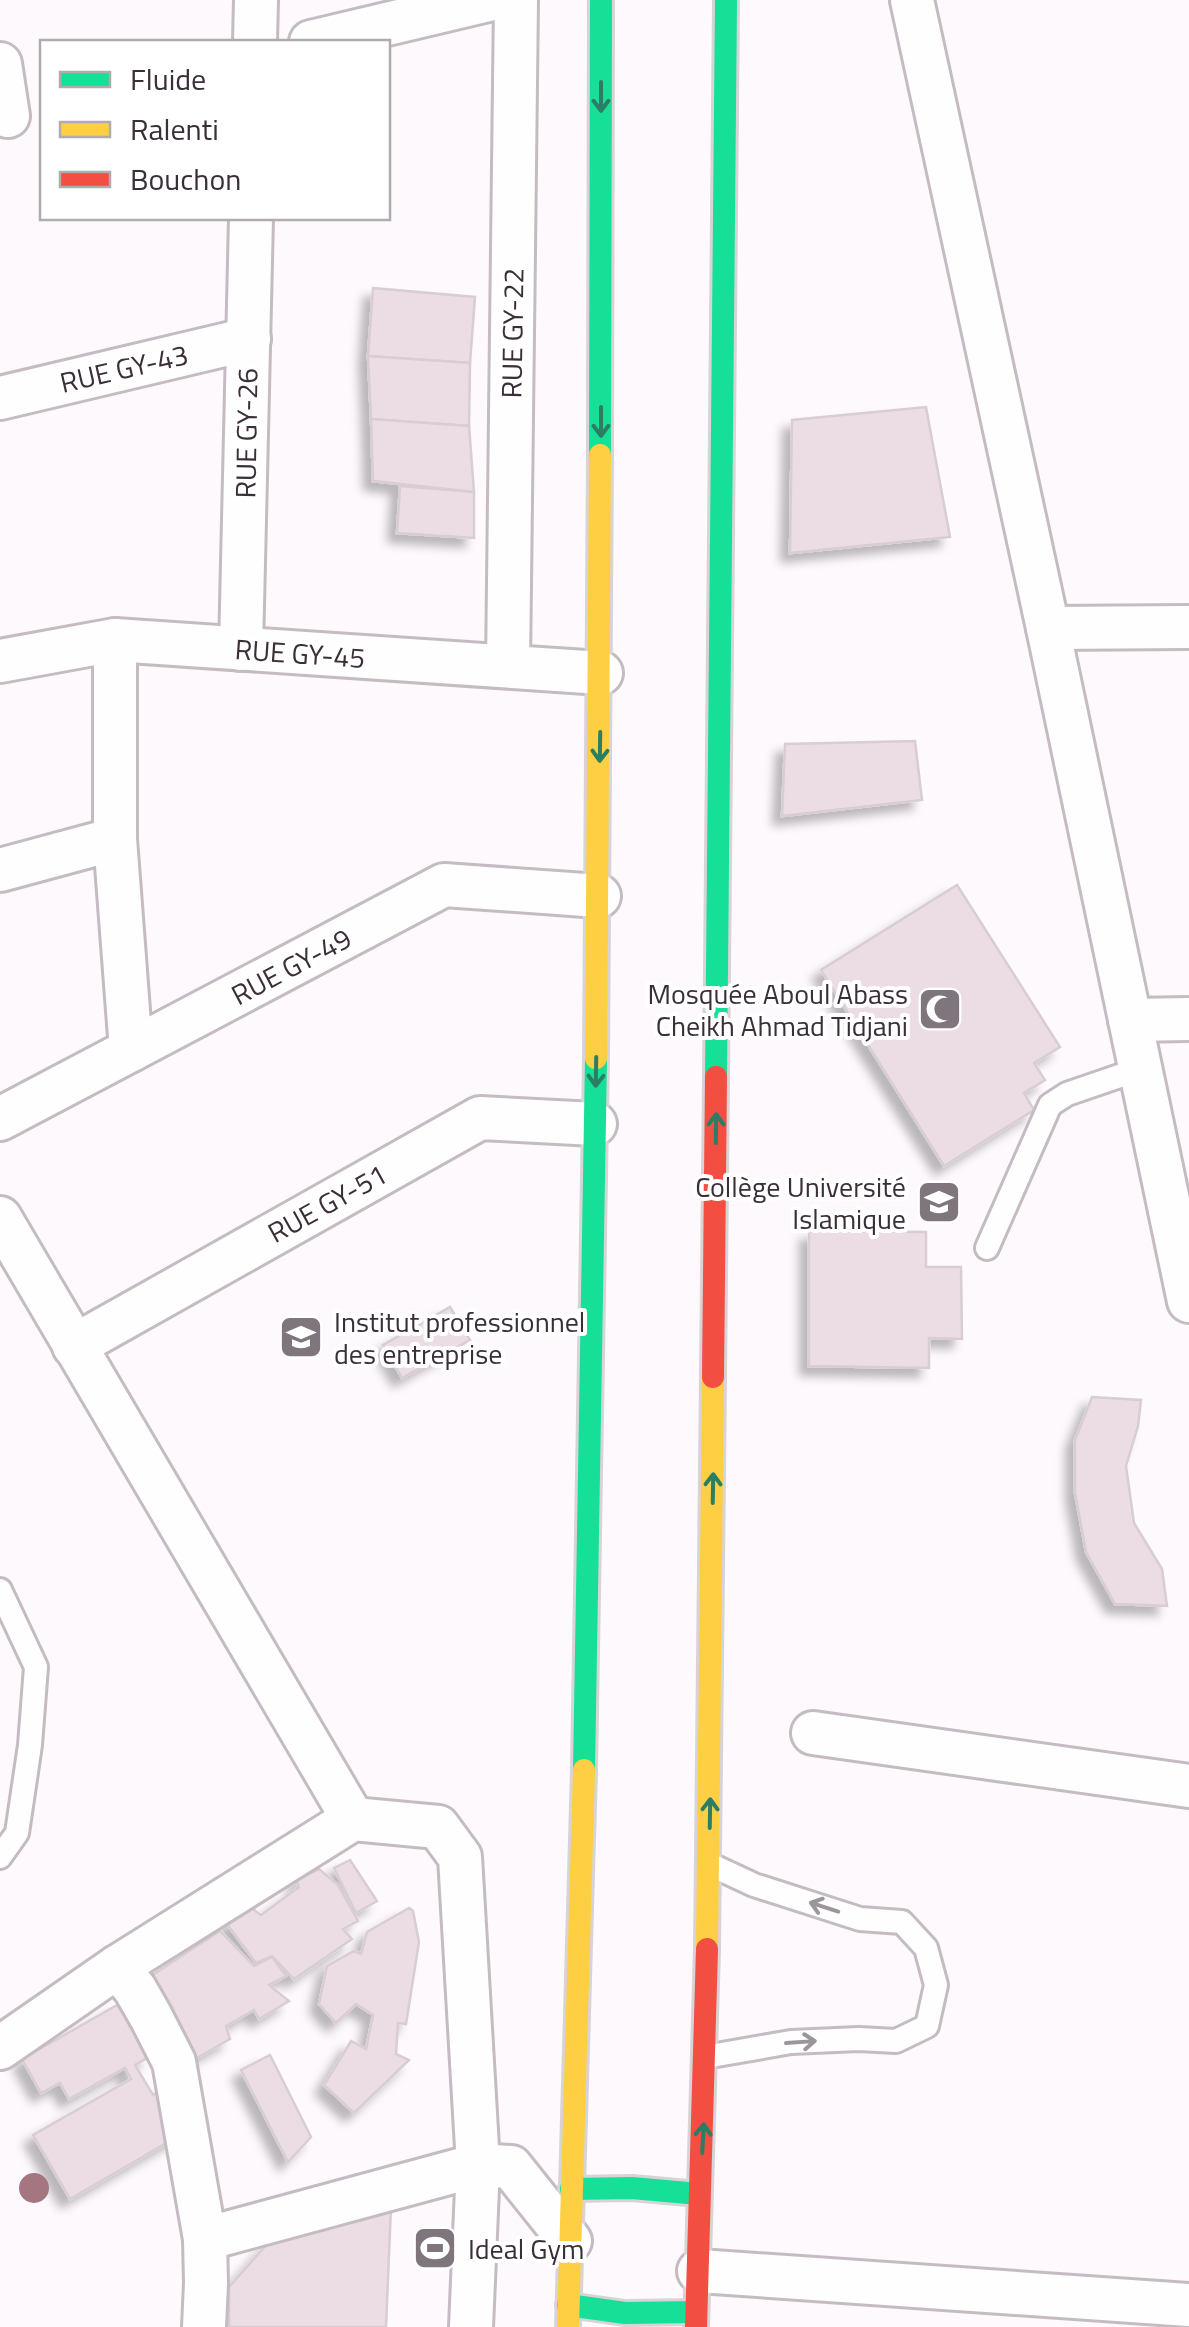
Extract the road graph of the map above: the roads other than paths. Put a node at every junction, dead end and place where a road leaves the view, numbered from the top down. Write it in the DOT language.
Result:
graph roads {
  1 [pos="256,0"];
  2 [pos="488,0"];
  3 [pos="516,0"];
  4 [pos="601,0"];
  5 [pos="726,0"];
  6 [pos="912,0"];
  7 [pos="255,40"];
  8 [pos="318,40"];
  9 [pos="0,64"];
  10 [pos="17,113"];
  11 [pos="252,220"];
  12 [pos="248,339"];
  13 [pos="0,398"];
  14 [pos="1189,627"];
  15 [pos="1048,628"];
  16 [pos="115,640"];
  17 [pos="241,648"];
  18 [pos="0,660"];
  19 [pos="508,666"];
  20 [pos="601,673"];
  21 [pos="114,839"];
  22 [pos="0,870"];
  23 [pos="599,896"];
  24 [pos="1189,1019"];
  25 [pos="1130,1020"];
  26 [pos="132,1050"];
  27 [pos="1140,1069"];
  28 [pos="0,1119"];
  29 [pos="595,1124"];
  30 [pos="0,1218"];
  31 [pos="987,1248"];
  32 [pos="1189,1302"];
  33 [pos="74,1346"];
  34 [pos="0,1590"];
  35 [pos="813,1734"];
  36 [pos="1189,1786"];
  37 [pos="353,1819"];
  38 [pos="0,1857"];
  39 [pos="709,1864"];
  40 [pos="117,1967"];
  41 [pos="0,2048"];
  42 [pos="705,2057"];
  43 [pos="478,2165"];
  44 [pos="571,2188"];
  45 [pos="699,2194"];
  46 [pos="205,2240"];
  47 [pos="570,2241"];
  48 [pos="697,2303"];
  49 [pos="1189,2304"];
  50 [pos="568,2316"];
  51 [pos="204,2327"];
  52 [pos="471,2327"];
  1 -- 7 [label="street"];
  2 -- 8 [label="street"];
  3 -- 19 [label="street, RUE GY-22"];
  4 -- 20 [label="main road, one-way"];
  39 -- 5 [label="main road, one-way"];
  6 -- 15 [label="street"];
  9 -- 10 [label="street"];
  11 -- 12 [label="street, RUE GY-26"];
  12 -- 13 [label="street, RUE GY-43"];
  12 -- 17 [label="street, RUE GY-26"];
  14 -- 15 [label="street"];
  15 -- 25 [label="street"];
  16 -- 17 [label="street, RUE GY-45"];
  16 -- 18 [label="street, RUE GY-45"];
  16 -- 21 [label="street"];
  17 -- 19 [label="street, RUE GY-45"];
  19 -- 20 [label="street, RUE GY-45"];
  20 -- 23 [label="main road, one-way"];
  21 -- 22 [label="street"];
  21 -- 26 [label="street"];
  23 -- 26 [label="street, RUE GY-49"];
  23 -- 29 [label="main road, one-way"];
  24 -- 25 [label="street"];
  25 -- 27 [label="street"];
  26 -- 28 [label="street, RUE GY-49"];
  27 -- 31 [label="lane"];
  27 -- 32 [label="street"];
  29 -- 33 [label="street, RUE GY-51"];
  29 -- 44 [label="main road"];
  30 -- 33 [label="street"];
  33 -- 37 [label="street"];
  34 -- 38 [label="lane"];
  35 -- 36 [label="street"];
  37 -- 40 [label="street"];
  37 -- 43 [label="street"];
  39 -- 42 [label="main road"];
  42 -- 39 [label="lane, one-way"];
  40 -- 41 [label="street"];
  40 -- 46 [label="street"];
  45 -- 42 [label="main road, one-way"];
  43 -- 46 [label="street"];
  43 -- 47 [label="street"];
  43 -- 52 [label="street"];
  44 -- 45 [label="main road"];
  44 -- 47 [label="main road"];
  45 -- 48 [label="main road"];
  46 -- 51 [label="street"];
  47 -- 50 [label="main road"];
  48 -- 49 [label="street"];
  48 -- 50 [label="main road"];
}
